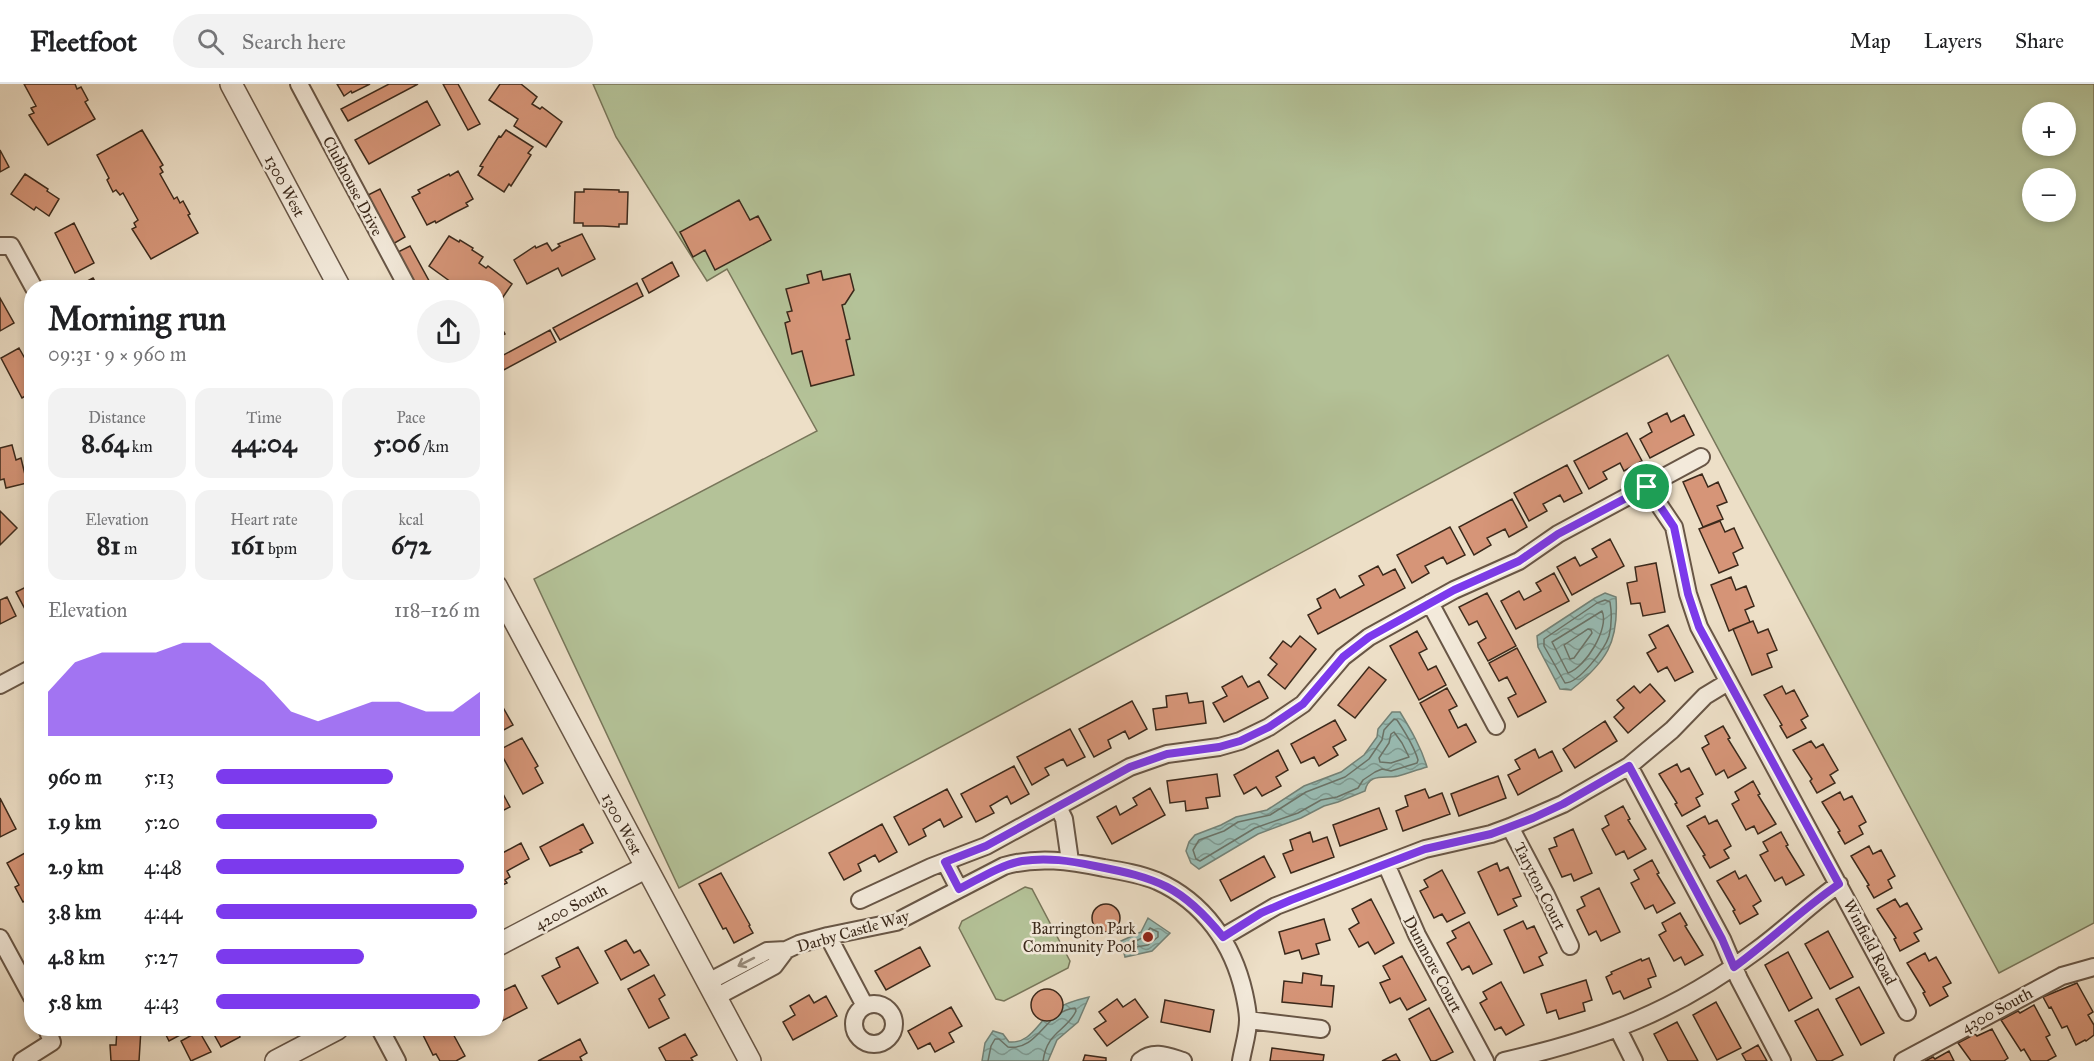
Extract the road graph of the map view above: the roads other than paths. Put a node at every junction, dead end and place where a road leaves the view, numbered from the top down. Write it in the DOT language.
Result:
graph roads {
  1 [pos="231,84"];
  2 [pos="299,84"];
  3 [pos="6,246"];
  4 [pos="29,280"];
  5 [pos="336,280"];
  6 [pos="404,280"];
  7 [pos="1701,457"];
  8 [pos="1647,487"];
  9 [pos="504,601"];
  10 [pos="1430,603"];
  11 [pos="24,672"];
  12 [pos="1728,682"];
  13 [pos="0,685"];
  14 [pos="1496,726"];
  15 [pos="1629,766"];
  16 [pos="1058,807"];
  17 [pos="1510,827"];
  18 [pos="1070,861"];
  19 [pos="945,862"];
  20 [pos="1386,864"];
  21 [pos="645,868"];
  22 [pos="1839,884"];
  23 [pos="959,889"];
  24 [pos="860,900"];
  25 [pos="828,936"];
  26 [pos="1223,937"];
  27 [pos="0,938"];
  28 [pos="504,941"];
  29 [pos="1570,946"];
  30 [pos="1734,967"];
  31 [pos="2094,967"];
  32 [pos="24,982"];
  33 [pos="712,990"];
  34 [pos="865,1006"];
  35 [pos="1907,1012"];
  36 [pos="1248,1020"];
  37 [pos="1321,1029"];
  38 [pos="1618,1029"];
  39 [pos="49,1036"];
  40 [pos="324,1036"];
  41 [pos="384,1036"];
  42 [pos="1548,1056"];
  43 [pos="22,1061"];
  44 [pos="276,1061"];
  45 [pos="397,1061"];
  46 [pos="750,1061"];
  47 [pos="1140,1061"];
  48 [pos="1183,1061"];
  49 [pos="1241,1061"];
  50 [pos="1485,1061"];
  51 [pos="1504,1061"];
  52 [pos="1634,1061"];
  53 [pos="1782,1061"];
  54 [pos="1903,1061"];
  1 -- 5 [label="street, 1300 West"];
  2 -- 6 [label="street, Clubhouse Drive"];
  3 -- 4 [label="street"];
  7 -- 8 [label="street"];
  8 -- 10 [label="street"];
  8 -- 12 [label="street, Winfield Road"];
  9 -- 21 [label="street, 1300 West"];
  10 -- 14 [label="street"];
  10 -- 16 [label="street"];
  11 -- 13 [label="street"];
  12 -- 15 [label="street"];
  12 -- 22 [label="street, Winfield Road"];
  15 -- 17 [label="street"];
  15 -- 30 [label="street"];
  16 -- 18 [label="street"];
  16 -- 19 [label="street"];
  17 -- 20 [label="street"];
  17 -- 29 [label="street, Taryton Court"];
  18 -- 23 [label="street, Darby Castle Way"];
  18 -- 26 [label="street, Darby Castle Way"];
  19 -- 23 [label="street"];
  19 -- 24 [label="street"];
  20 -- 26 [label="street"];
  20 -- 50 [label="street, Dunmore Court"];
  21 -- 28 [label="street, 4200 South"];
  21 -- 33 [label="street, 1300 West"];
  22 -- 30 [label="street"];
  22 -- 35 [label="street, Winfield Road"];
  23 -- 25 [label="street, Darby Castle Way"];
  25 -- 33 [label="street, Darby Castle Way"];
  25 -- 34 [label="street"];
  26 -- 36 [label="street, Darby Castle Way"];
  27 -- 32 [label="street"];
  30 -- 38 [label="street"];
  30 -- 53 [label="street"];
  31 -- 54 [label="street, 4300 South"];
  33 -- 46 [label="street, 1300 West"];
  36 -- 37 [label="street"];
  36 -- 49 [label="street, Darby Castle Way"];
  38 -- 42 [label="street"];
  38 -- 52 [label="street"];
  39 -- 43 [label="street"];
  40 -- 44 [label="street"];
  41 -- 45 [label="street"];
  42 -- 51 [label="street"];
  47 -- 48 [label="street"];
}
